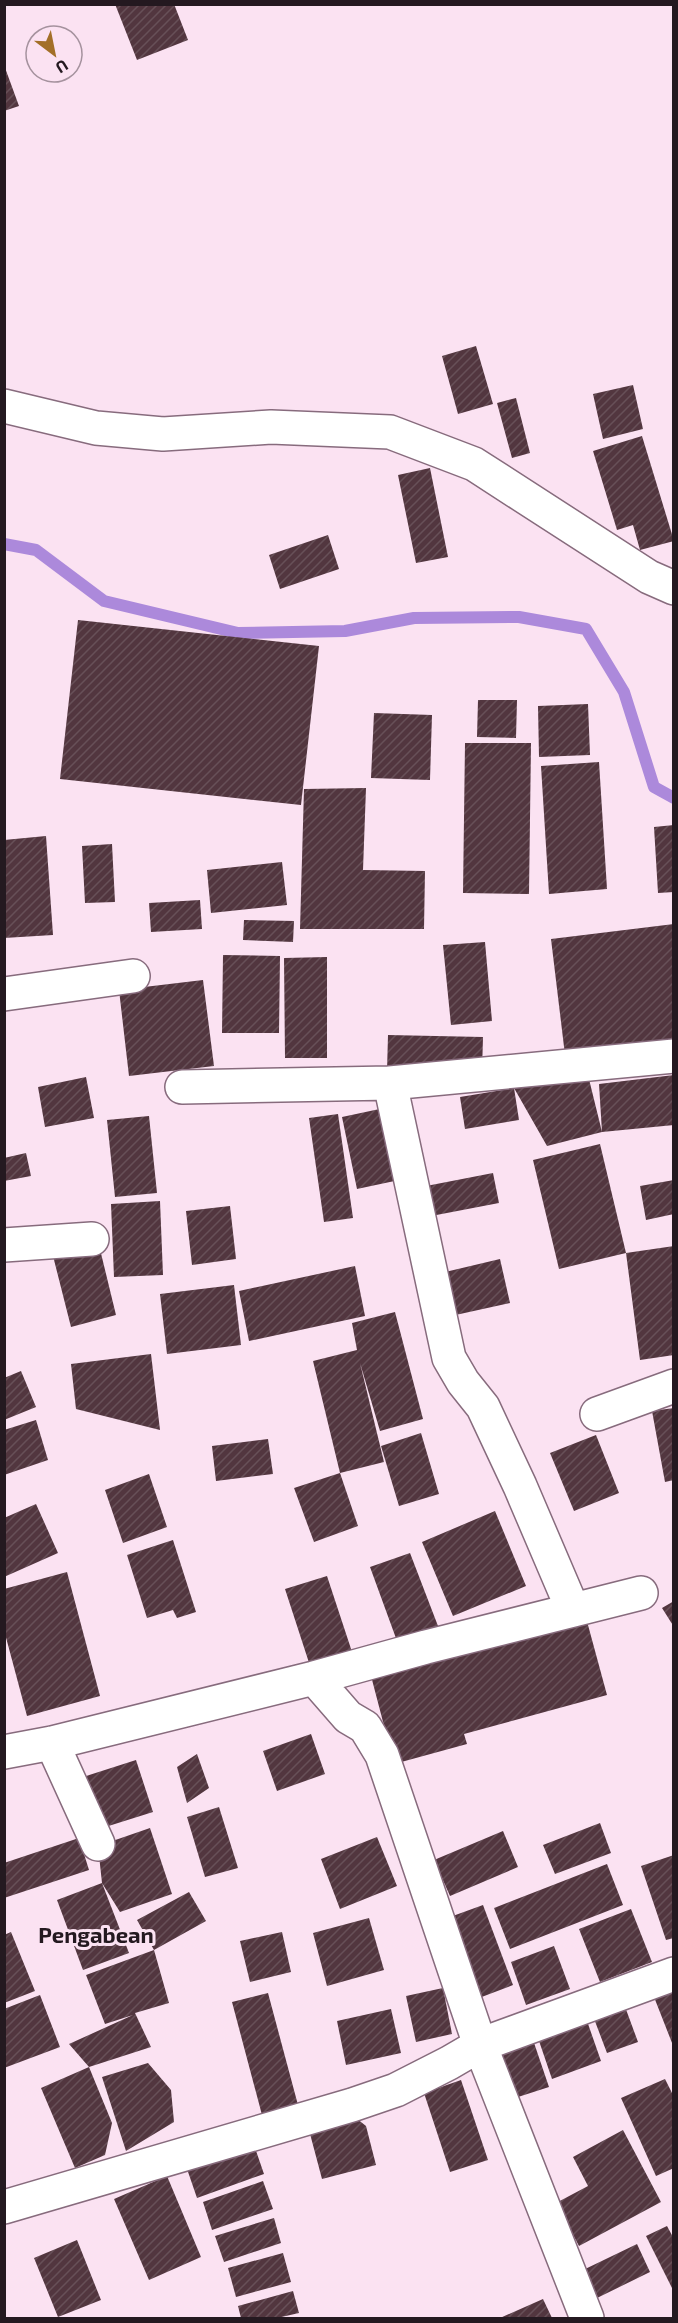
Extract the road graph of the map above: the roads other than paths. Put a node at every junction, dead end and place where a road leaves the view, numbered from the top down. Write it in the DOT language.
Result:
graph roads {
  1 [pos="4,406"];
  2 [pos="674,588"];
  3 [pos="133,976"];
  4 [pos="4,994"];
  5 [pos="674,1056"];
  6 [pos="390,1083"];
  7 [pos="182,1087"];
  8 [pos="92,1239"];
  9 [pos="4,1245"];
  10 [pos="674,1386"];
  11 [pos="597,1414"];
  12 [pos="641,1593"];
  13 [pos="573,1610"];
  14 [pos="314,1678"];
  15 [pos="52,1743"];
  16 [pos="4,1752"];
  17 [pos="98,1844"];
  18 [pos="674,1974"];
  19 [pos="480,2045"];
  20 [pos="4,2207"];
  21 [pos="587,2319"];
  1 -- 2 [label="street"];
  3 -- 4 [label="street"];
  5 -- 6 [label="street"];
  6 -- 7 [label="street"];
  6 -- 13 [label="street"];
  8 -- 9 [label="street"];
  10 -- 11 [label="street"];
  12 -- 13 [label="street"];
  13 -- 14 [label="street"];
  14 -- 15 [label="street"];
  14 -- 19 [label="street"];
  15 -- 16 [label="street"];
  15 -- 17 [label="street"];
  18 -- 19 [label="street"];
  19 -- 20 [label="street"];
  19 -- 21 [label="street"];
}
